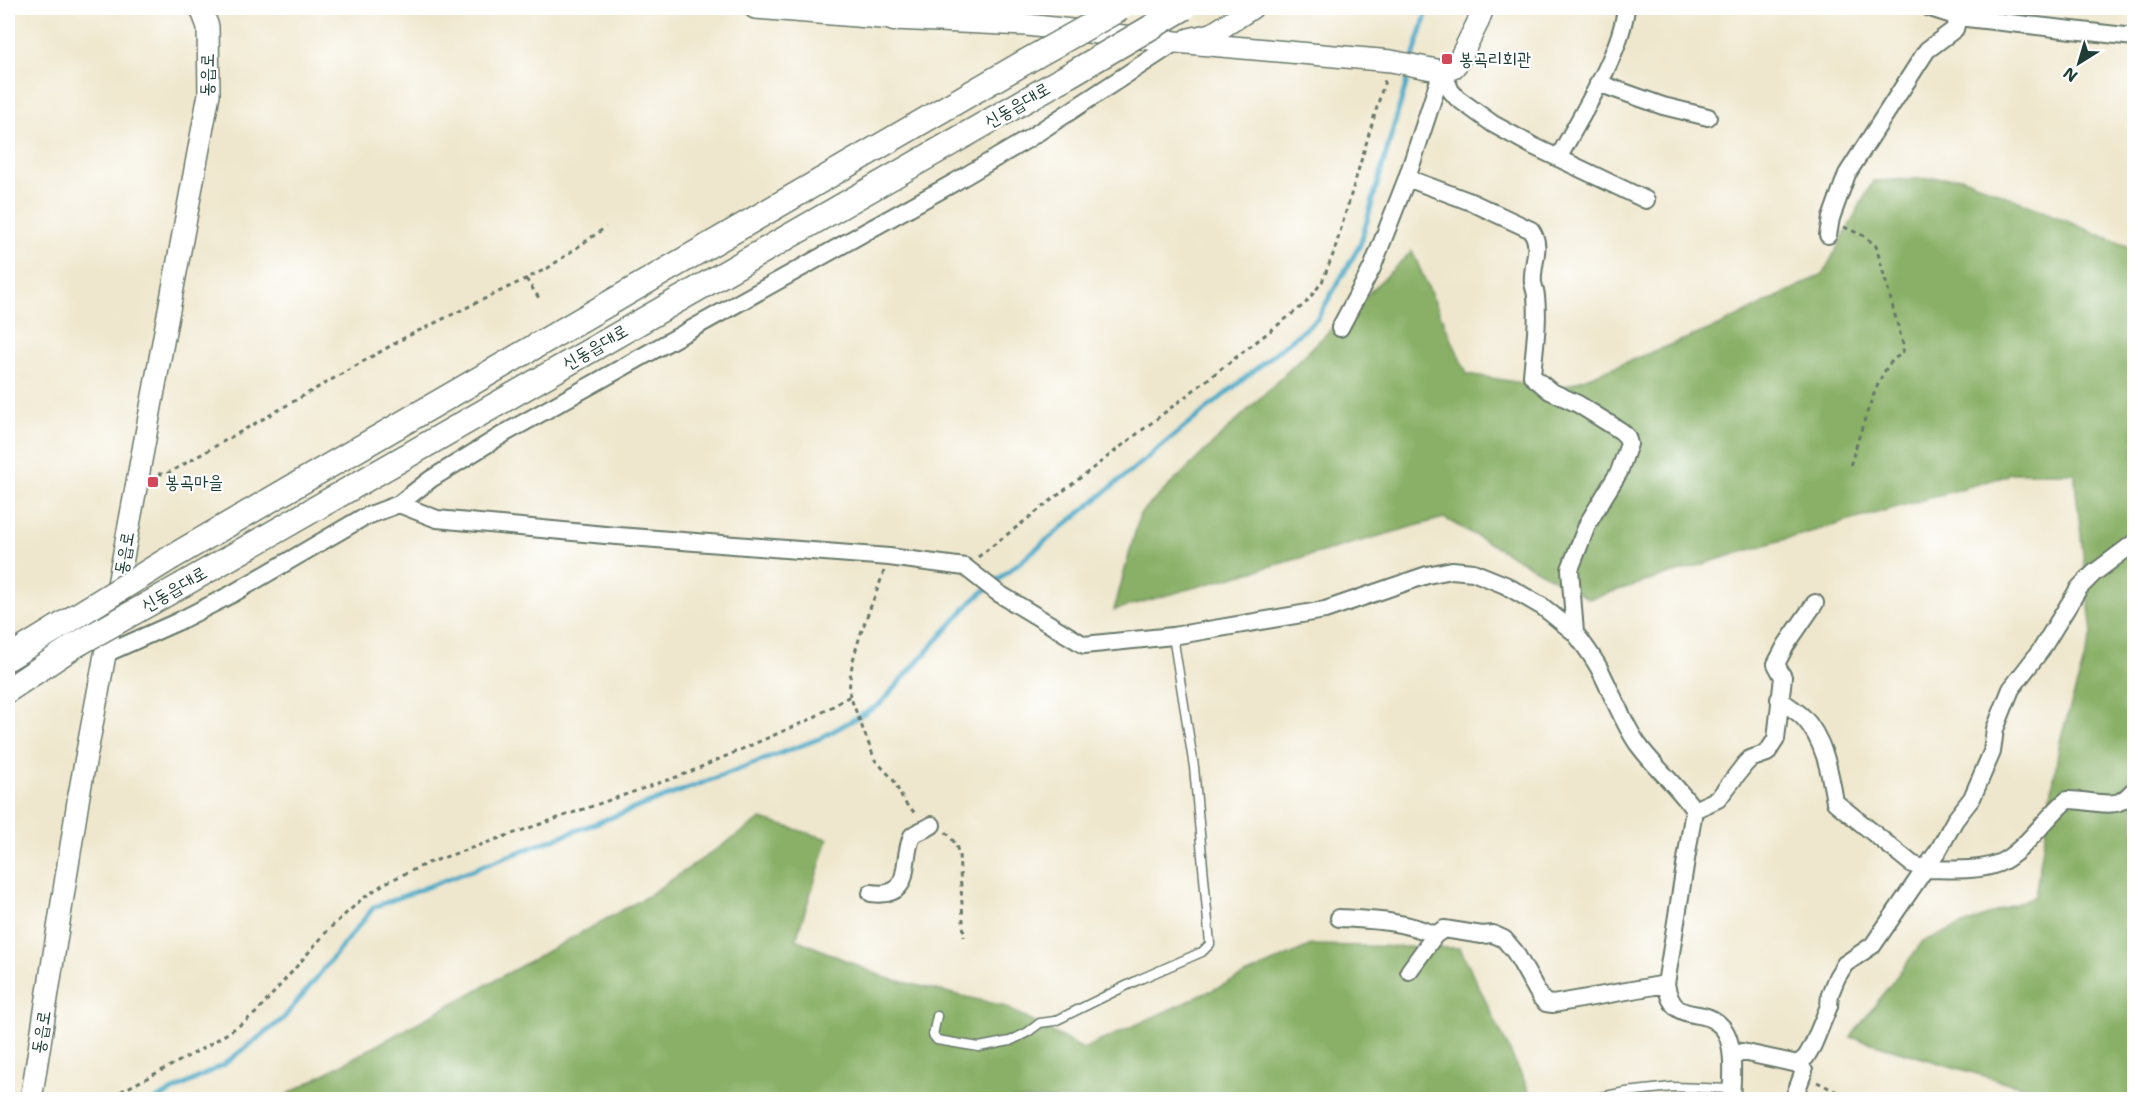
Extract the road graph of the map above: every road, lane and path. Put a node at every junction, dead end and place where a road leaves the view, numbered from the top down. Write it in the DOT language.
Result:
graph roads {
  1 [pos="201,8"];
  2 [pos="755,8"];
  3 [pos="1121,8"];
  4 [pos="1184,8"];
  5 [pos="1252,8"];
  6 [pos="1483,8"];
  7 [pos="1626,8"];
  8 [pos="1930,8"];
  9 [pos="861,11"];
  10 [pos="894,13"];
  11 [pos="1958,17"];
  12 [pos="2134,37"];
  13 [pos="1176,42"];
  14 [pos="1395,62"];
  15 [pos="1437,69"];
  16 [pos="1598,83"];
  17 [pos="1708,117"];
  18 [pos="1559,157"];
  19 [pos="1407,178"];
  20 [pos="1646,200"];
  21 [pos="1831,218"];
  22 [pos="606,227"];
  23 [pos="1828,235"];
  24 [pos="526,279"];
  25 [pos="539,298"];
  26 [pos="1340,328"];
  27 [pos="179,467"];
  28 [pos="1849,469"];
  29 [pos="399,504"];
  30 [pos="2134,543"];
  31 [pos="889,557"];
  32 [pos="969,571"];
  33 [pos="1815,603"];
  34 [pos="1575,633"];
  35 [pos="1173,636"];
  36 [pos="105,654"];
  37 [pos="8,658"];
  38 [pos="8,690"];
  39 [pos="850,696"];
  40 [pos="1779,699"];
  41 [pos="863,727"];
  42 [pos="2134,790"];
  43 [pos="1694,810"];
  44 [pos="932,825"];
  45 [pos="1924,869"];
  46 [pos="871,893"];
  47 [pos="1339,918"];
  48 [pos="1435,935"];
  49 [pos="1409,971"];
  50 [pos="1666,984"];
  51 [pos="937,1017"];
  52 [pos="1732,1058"];
  53 [pos="1801,1068"];
  54 [pos="1731,1094"];
  55 [pos="31,1100"];
  56 [pos="105,1100"];
  57 [pos="1585,1100"];
  58 [pos="1793,1100"];
  59 [pos="1859,1100"];
  1 -- 36 [label="street, 동읍로"];
  2 -- 9 [label="street"];
  3 -- 37 [label="main road, 신동읍대로, bridge"];
  4 -- 38 [label="main road, 신동읍대로, bridge"];
  5 -- 13 [label="street"];
  6 -- 15 [label="street"];
  7 -- 16 [label="street"];
  8 -- 11 [label="street"];
  9 -- 10 [label="street"];
  10 -- 13 [label="street"];
  11 -- 12 [label="street"];
  11 -- 21 [label="street"];
  13 -- 14 [label="street"];
  13 -- 29 [label="street"];
  14 -- 15 [label="street"];
  14 -- 32 [label="path"];
  15 -- 18 [label="street"];
  15 -- 19 [label="street"];
  16 -- 17 [label="street"];
  16 -- 18 [label="street"];
  18 -- 20 [label="street"];
  19 -- 26 [label="street"];
  19 -- 34 [label="street"];
  21 -- 23 [label="street"];
  21 -- 28 [label="path"];
  22 -- 24 [label="path"];
  24 -- 25 [label="path"];
  24 -- 27 [label="path"];
  29 -- 31 [label="street"];
  29 -- 36 [label="street"];
  30 -- 45 [label="street"];
  31 -- 32 [label="street"];
  31 -- 39 [label="path"];
  32 -- 35 [label="street"];
  33 -- 40 [label="street"];
  34 -- 35 [label="street"];
  34 -- 43 [label="street"];
  35 -- 51 [label="lane"];
  36 -- 55 [label="street, 동읍로"];
  39 -- 41 [label="path"];
  39 -- 56 [label="path"];
  40 -- 43 [label="street"];
  40 -- 45 [label="street"];
  42 -- 45 [label="street"];
  43 -- 50 [label="street"];
  44 -- 46 [label="street"];
  45 -- 53 [label="street"];
  47 -- 48 [label="street"];
  48 -- 49 [label="street"];
  48 -- 50 [label="street"];
  50 -- 52 [label="street"];
  52 -- 53 [label="street"];
  52 -- 54 [label="street"];
  53 -- 58 [label="street"];
  53 -- 59 [label="path"];
  54 -- 57 [label="lane"];
}
